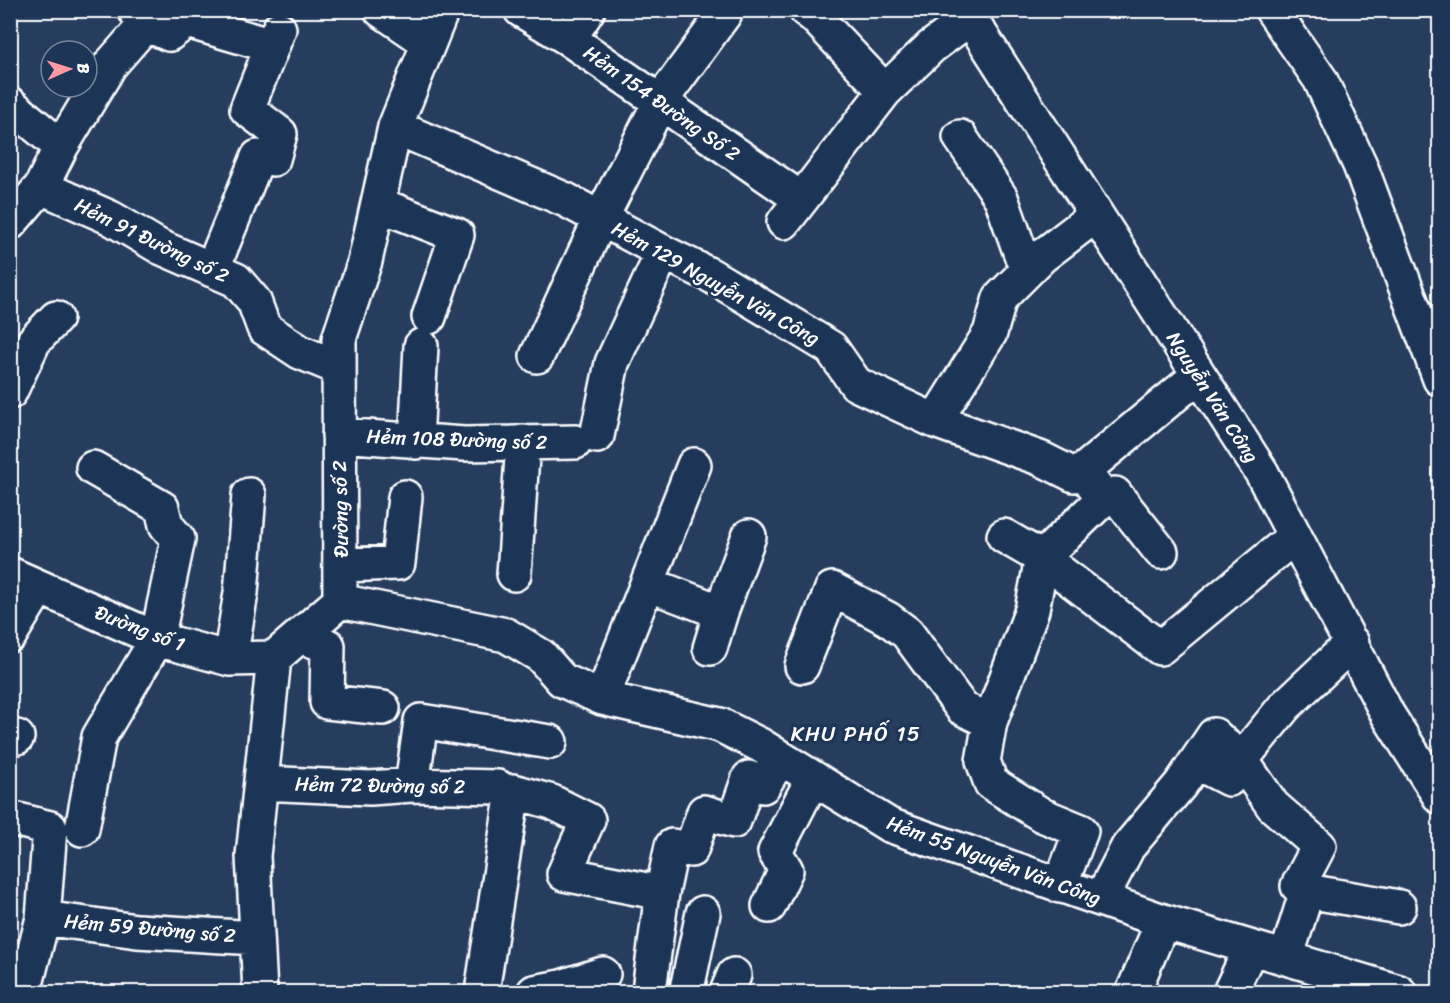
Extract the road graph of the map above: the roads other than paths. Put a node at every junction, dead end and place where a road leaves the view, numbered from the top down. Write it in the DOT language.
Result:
graph roads {
  1 [pos="381,10"];
  2 [pos="442,10"];
  3 [pos="520,10"];
  4 [pos="588,10"];
  5 [pos="806,10"];
  6 [pos="1272,10"];
  7 [pos="725,13"];
  8 [pos="967,14"];
  9 [pos="141,17"];
  10 [pos="569,39"];
  11 [pos="428,42"];
  12 [pos="885,91"];
  13 [pos="660,102"];
  14 [pos="10,104"];
  15 [pos="395,127"];
  16 [pos="960,137"];
  17 [pos="61,147"];
  18 [pos="23,200"];
  19 [pos="378,204"];
  20 [pos="1096,215"];
  21 [pos="601,218"];
  22 [pos="663,252"];
  23 [pos="213,270"];
  24 [pos="1027,271"];
  25 [pos="56,318"];
  26 [pos="537,356"];
  27 [pos="339,368"];
  28 [pos="1199,375"];
  29 [pos="1440,379"];
  30 [pos="10,392"];
  31 [pos="935,421"];
  32 [pos="339,435"];
  33 [pos="416,442"];
  34 [pos="523,442"];
  35 [pos="694,465"];
  36 [pos="93,468"];
  37 [pos="1083,471"];
  38 [pos="249,495"];
  39 [pos="405,497"];
  40 [pos="1104,498"];
  41 [pos="749,536"];
  42 [pos="1004,536"];
  43 [pos="1295,536"];
  44 [pos="1161,552"];
  45 [pos="1042,558"];
  46 [pos="341,565"];
  47 [pos="514,574"];
  48 [pos="25,581"];
  49 [pos="648,584"];
  50 [pos="340,601"];
  51 [pos="721,612"];
  52 [pos="10,635"];
  53 [pos="300,636"];
  54 [pos="157,639"];
  55 [pos="1352,643"];
  56 [pos="710,648"];
  57 [pos="230,658"];
  58 [pos="274,658"];
  59 [pos="802,666"];
  60 [pos="602,698"];
  61 [pos="383,708"];
  62 [pos="990,722"];
  63 [pos="550,742"];
  64 [pos="780,758"];
  65 [pos="1241,760"];
  66 [pos="813,778"];
  67 [pos="261,783"];
  68 [pos="412,785"];
  69 [pos="498,788"];
  70 [pos="1440,797"];
  71 [pos="10,818"];
  72 [pos="82,829"];
  73 [pos="1060,886"];
  74 [pos="1307,891"];
  75 [pos="662,893"];
  76 [pos="1101,899"];
  77 [pos="769,906"];
  78 [pos="1399,907"];
  79 [pos="703,913"];
  80 [pos="43,918"];
  81 [pos="1163,921"];
  82 [pos="257,938"];
  83 [pos="1251,948"];
  84 [pos="1286,958"];
  85 [pos="603,974"];
  86 [pos="650,988"];
  87 [pos="693,991"];
  88 [pos="1387,991"];
  89 [pos="24,993"];
  90 [pos="260,993"];
  91 [pos="483,993"];
  92 [pos="534,993"];
  93 [pos="1133,993"];
  94 [pos="1230,993"];
  1 -- 11 [label="street"];
  2 -- 11 [label="street, Đường số 2"];
  3 -- 10 [label="street, Hẻm 154 Đường Số 2"];
  4 -- 10 [label="street"];
  5 -- 12 [label="street"];
  6 -- 29 [label="street"];
  7 -- 13 [label="street"];
  8 -- 12 [label="street"];
  8 -- 20 [label="street, Nguyễn Văn Công"];
  9 -- 17 [label="street, Hẻm 91 Đường số 2"];
  9 -- 23 [label="street"];
  10 -- 13 [label="street, Hẻm 154 Đường Số 2"];
  11 -- 15 [label="street, Đường số 2"];
  12 -- 13 [label="street, Hẻm 154 Đường Số 2"];
  13 -- 21 [label="street"];
  14 -- 17 [label="street"];
  15 -- 19 [label="street, Đường số 2"];
  15 -- 21 [label="street, Hẻm 129 Nguyễn Văn Công"];
  16 -- 24 [label="street"];
  17 -- 18 [label="street, Hẻm 91 Đường số 2"];
  18 -- 23 [label="street, Hẻm 91 Đường số 2"];
  19 -- 27 [label="street, Đường số 2"];
  19 -- 33 [label="street"];
  20 -- 24 [label="street"];
  20 -- 28 [label="street, Nguyễn Văn Công"];
  21 -- 22 [label="street, Hẻm 129 Nguyễn Văn Công"];
  21 -- 26 [label="street"];
  22 -- 31 [label="street, Hẻm 129 Nguyễn Văn Công"];
  22 -- 34 [label="street, Hẻm 108 Đường số 2"];
  23 -- 27 [label="street, Hẻm 91 Đường số 2"];
  24 -- 31 [label="street"];
  25 -- 30 [label="street"];
  27 -- 32 [label="street, Đường số 2"];
  28 -- 37 [label="street"];
  28 -- 43 [label="street, Nguyễn Văn Công"];
  31 -- 37 [label="street, Hẻm 129 Nguyễn Văn Công"];
  32 -- 33 [label="street, Hẻm 108 Đường số 2"];
  32 -- 46 [label="street, Đường số 2"];
  33 -- 34 [label="street, Hẻm 108 Đường số 2"];
  34 -- 47 [label="street"];
  35 -- 49 [label="street"];
  36 -- 54 [label="street"];
  37 -- 40 [label="street"];
  38 -- 57 [label="street"];
  39 -- 46 [label="street"];
  40 -- 44 [label="street"];
  40 -- 45 [label="street"];
  41 -- 51 [label="street"];
  42 -- 45 [label="street"];
  43 -- 45 [label="street"];
  43 -- 55 [label="street, Nguyễn Văn Công"];
  45 -- 62 [label="street"];
  46 -- 50 [label="street, Đường số 2"];
  48 -- 52 [label="street"];
  48 -- 54 [label="street, Đường số 1"];
  49 -- 51 [label="street"];
  49 -- 60 [label="street"];
  50 -- 53 [label="street"];
  50 -- 60 [label="street, Hẻm 55 Nguyễn Văn Công"];
  51 -- 56 [label="street"];
  53 -- 58 [label="street"];
  53 -- 61 [label="street"];
  54 -- 57 [label="street, Đường số 1"];
  54 -- 72 [label="street"];
  55 -- 65 [label="street"];
  55 -- 70 [label="street, Nguyễn Văn Công"];
  57 -- 58 [label="street, Đường số 1"];
  58 -- 67 [label="street"];
  59 -- 62 [label="street"];
  60 -- 64 [label="street, Hẻm 55 Nguyễn Văn Công"];
  62 -- 73 [label="street"];
  63 -- 68 [label="street"];
  64 -- 66 [label="street, Hẻm 55 Nguyễn Văn Công"];
  64 -- 75 [label="street"];
  65 -- 74 [label="street"];
  65 -- 76 [label="street"];
  66 -- 73 [label="street, Hẻm 55 Nguyễn Văn Công"];
  66 -- 77 [label="street"];
  67 -- 68 [label="street, Hẻm 72 Đường số 2"];
  67 -- 82 [label="street"];
  68 -- 69 [label="street, Hẻm 72 Đường số 2"];
  71 -- 80 [label="street"];
  73 -- 76 [label="street, Hẻm 55 Nguyễn Văn Công"];
  74 -- 78 [label="street"];
  74 -- 84 [label="street"];
  75 -- 86 [label="street"];
  75 -- 91 [label="street"];
  76 -- 81 [label="street, Hẻm 55 Nguyễn Văn Công"];
  79 -- 87 [label="street"];
  80 -- 82 [label="street, Hẻm 59 Đường số 2"];
  80 -- 89 [label="street"];
  81 -- 83 [label="street, Hẻm 55 Nguyễn Văn Công"];
  81 -- 93 [label="street"];
  82 -- 90 [label="street"];
  83 -- 84 [label="street, Hẻm 55 Nguyễn Văn Công"];
  83 -- 94 [label="street"];
  84 -- 88 [label="street, Hẻm 55 Nguyễn Văn Công"];
  85 -- 92 [label="street"];
  86 -- 87 [label="street"];
}
